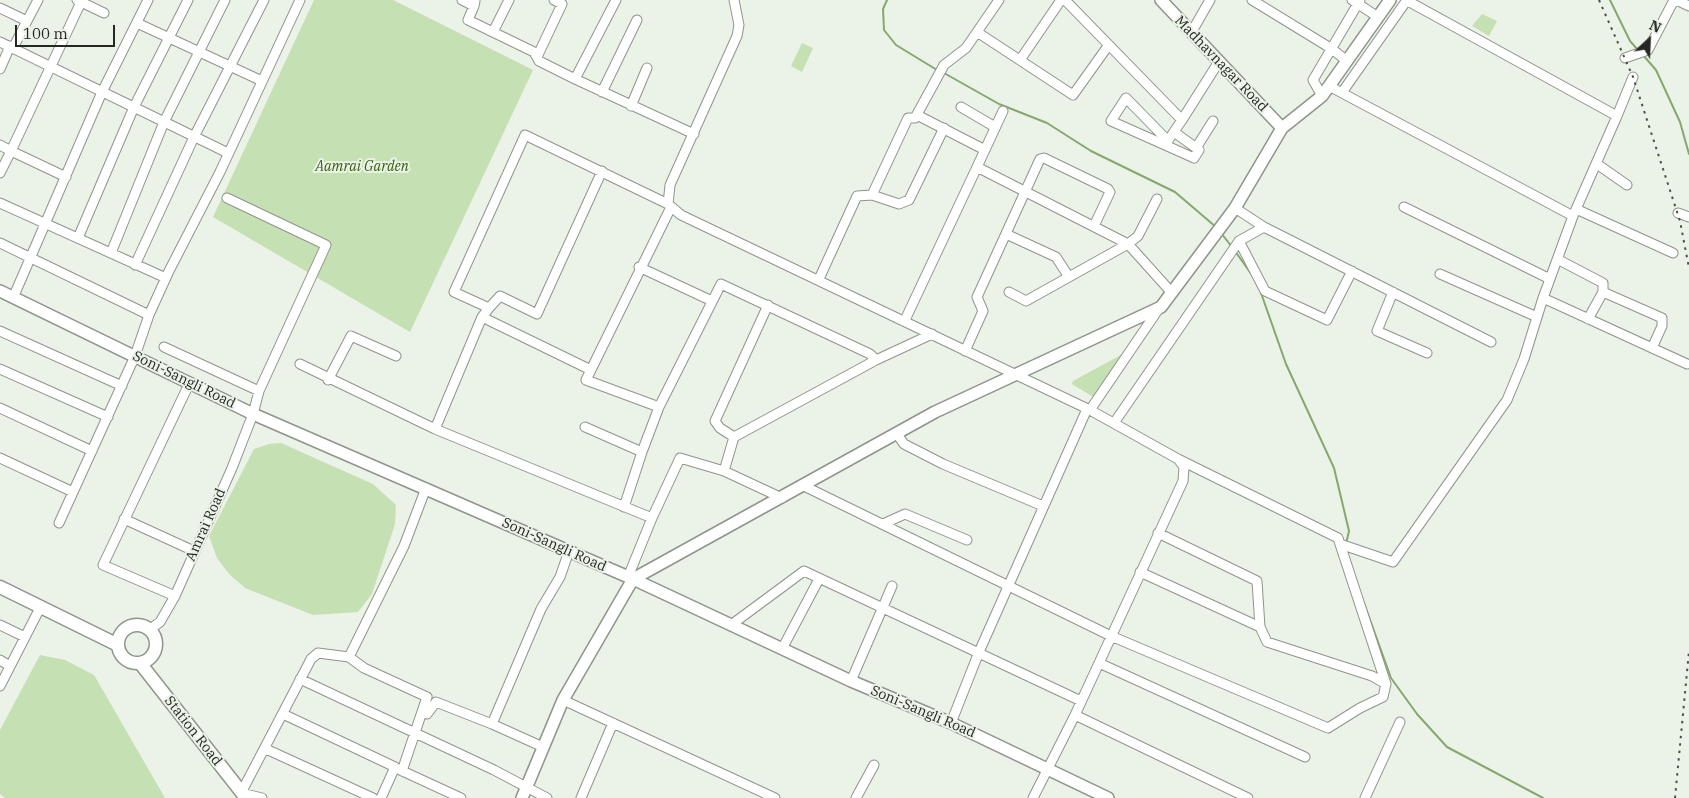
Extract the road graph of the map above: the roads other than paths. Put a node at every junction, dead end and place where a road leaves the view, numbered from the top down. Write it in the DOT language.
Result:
graph roads {
  1 [pos="38,0"];
  2 [pos="148,0"];
  3 [pos="188,0"];
  4 [pos="225,0"];
  5 [pos="264,0"];
  6 [pos="298,0"];
  7 [pos="462,0"];
  8 [pos="509,0"];
  9 [pos="554,0"];
  10 [pos="616,0"];
  11 [pos="734,0"];
  12 [pos="999,0"];
  13 [pos="1061,0"];
  14 [pos="1065,0"];
  15 [pos="1161,0"];
  16 [pos="1210,0"];
  17 [pos="1252,0"];
  18 [pos="1390,0"];
  19 [pos="1407,0"];
  20 [pos="1675,0"];
  21 [pos="79,1"];
  22 [pos="1357,1"];
  23 [pos="475,3"];
  24 [pos="1689,6"];
  25 [pos="1,12"];
  26 [pos="104,13"];
  27 [pos="1378,17"];
  28 [pos="637,20"];
  29 [pos="27,21"];
  30 [pos="138,22"];
  31 [pos="493,32"];
  32 [pos="977,32"];
  33 [pos="1191,34"];
  34 [pos="170,38"];
  35 [pos="0,42"];
  36 [pos="1108,46"];
  37 [pos="12,47"];
  38 [pos="1332,49"];
  39 [pos="199,52"];
  40 [pos="538,57"];
  41 [pos="1625,58"];
  42 [pos="1020,60"];
  43 [pos="1347,61"];
  44 [pos="1218,63"];
  45 [pos="50,66"];
  46 [pos="229,67"];
  47 [pos="648,68"];
  48 [pos="0,69"];
  49 [pos="1633,77"];
  50 [pos="575,79"];
  51 [pos="262,81"];
  52 [pos="1329,86"];
  53 [pos="1343,91"];
  54 [pos="102,92"];
  55 [pos="602,92"];
  56 [pos="1322,96"];
  57 [pos="631,106"];
  58 [pos="134,107"];
  59 [pos="961,108"];
  60 [pos="1003,111"];
  61 [pos="917,115"];
  62 [pos="1617,116"];
  63 [pos="1182,120"];
  64 [pos="1213,121"];
  65 [pos="164,122"];
  66 [pos="996,127"];
  67 [pos="944,128"];
  68 [pos="1282,128"];
  69 [pos="1174,132"];
  70 [pos="694,134"];
  71 [pos="194,136"];
  72 [pos="1166,143"];
  73 [pos="0,145"];
  74 [pos="1196,148"];
  75 [pos="11,150"];
  76 [pos="985,150"];
  77 [pos="228,153"];
  78 [pos="1597,164"];
  79 [pos="977,167"];
  80 [pos="602,171"];
  81 [pos="0,173"];
  82 [pos="66,177"];
  83 [pos="1627,185"];
  84 [pos="1026,192"];
  85 [pos="872,195"];
  86 [pos="227,198"];
  87 [pos="1157,199"];
  88 [pos="0,203"];
  89 [pos="669,205"];
  90 [pos="1404,207"];
  91 [pos="1235,208"];
  92 [pos="1575,213"];
  93 [pos="1678,213"];
  94 [pos="1689,217"];
  95 [pos="46,224"];
  96 [pos="1094,226"];
  97 [pos="1264,227"];
  98 [pos="1006,234"];
  99 [pos="78,238"];
  100 [pos="1239,242"];
  101 [pos="0,243"];
  102 [pos="1128,244"];
  103 [pos="1673,253"];
  104 [pos="111,254"];
  105 [pos="32,258"];
  106 [pos="1558,260"];
  107 [pos="135,265"];
  108 [pos="640,267"];
  109 [pos="1352,272"];
  110 [pos="1440,274"];
  111 [pos="1069,277"];
  112 [pos="166,278"];
  113 [pos="819,279"];
  114 [pos="1550,279"];
  115 [pos="0,291"];
  116 [pos="1009,292"];
  117 [pos="1393,292"];
  118 [pos="1603,292"];
  119 [pos="1172,293"];
  120 [pos="13,298"];
  121 [pos="1543,298"];
  122 [pos="712,301"];
  123 [pos="768,305"];
  124 [pos="1161,307"];
  125 [pos="489,308"];
  126 [pos="149,315"];
  127 [pos="482,317"];
  128 [pos="1537,317"];
  129 [pos="1588,319"];
  130 [pos="905,320"];
  131 [pos="0,331"];
  132 [pos="932,334"];
  133 [pos="1490,342"];
  134 [pos="164,347"];
  135 [pos="1652,348"];
  136 [pos="965,351"];
  137 [pos="1427,353"];
  138 [pos="135,356"];
  139 [pos="396,356"];
  140 [pos="876,360"];
  141 [pos="300,364"];
  142 [pos="1687,364"];
  143 [pos="0,369"];
  144 [pos="590,370"];
  145 [pos="1014,374"];
  146 [pos="328,380"];
  147 [pos="190,382"];
  148 [pos="122,386"];
  149 [pos="259,391"];
  150 [pos="659,407"];
  151 [pos="0,408"];
  152 [pos="1089,409"];
  153 [pos="253,414"];
  154 [pos="108,417"];
  155 [pos="1114,422"];
  156 [pos="585,427"];
  157 [pos="434,428"];
  158 [pos="897,434"];
  159 [pos="734,437"];
  160 [pos="92,451"];
  161 [pos="642,452"];
  162 [pos="0,458"];
  163 [pos="1178,459"];
  164 [pos="724,471"];
  165 [pos="804,486"];
  166 [pos="426,488"];
  167 [pos="73,492"];
  168 [pos="782,498"];
  169 [pos="1043,506"];
  170 [pos="624,507"];
  171 [pos="652,518"];
  172 [pos="124,519"];
  173 [pos="59,522"];
  174 [pos="883,524"];
  175 [pos="1158,533"];
  176 [pos="966,540"];
  177 [pos="1340,544"];
  178 [pos="194,551"];
  179 [pos="568,551"];
  180 [pos="1140,572"];
  181 [pos="630,578"];
  182 [pos="819,579"];
  183 [pos="1008,584"];
  184 [pos="892,586"];
  185 [pos="0,587"];
  186 [pos="175,596"];
  187 [pos="42,606"];
  188 [pos="881,608"];
  189 [pos="0,625"];
  190 [pos="731,625"];
  191 [pos="1260,627"];
  192 [pos="149,630"];
  193 [pos="1111,636"];
  194 [pos="25,638"];
  195 [pos="118,645"];
  196 [pos="782,649"];
  197 [pos="979,652"];
  198 [pos="348,656"];
  199 [pos="0,660"];
  200 [pos="140,663"];
  201 [pos="1099,663"];
  202 [pos="10,666"];
  203 [pos="300,679"];
  204 [pos="851,682"];
  205 [pos="1386,684"];
  206 [pos="0,685"];
  207 [pos="563,700"];
  208 [pos="1081,700"];
  209 [pos="283,714"];
  210 [pos="1075,715"];
  211 [pos="1400,722"];
  212 [pos="613,723"];
  213 [pos="951,723"];
  214 [pos="492,724"];
  215 [pos="416,734"];
  216 [pos="544,747"];
  217 [pos="266,749"];
  218 [pos="1305,757"];
  219 [pos="874,765"];
  220 [pos="399,769"];
  221 [pos="1047,769"];
  222 [pos="524,793"];
  223 [pos="244,795"];
  224 [pos="262,798"];
  225 [pos="373,798"];
  226 [pos="381,798"];
  227 [pos="461,798"];
  228 [pos="547,798"];
  229 [pos="581,798"];
  230 [pos="775,798"];
  231 [pos="856,798"];
  232 [pos="1033,798"];
  233 [pos="1108,798"];
  234 [pos="1248,798"];
  235 [pos="1365,798"];
  1 -- 29 [label="street"];
  2 -- 30 [label="street"];
  3 -- 34 [label="street"];
  4 -- 39 [label="street"];
  5 -- 46 [label="street"];
  6 -- 51 [label="street"];
  7 -- 23 [label="street"];
  8 -- 31 [label="street"];
  9 -- 40 [label="street"];
  10 -- 50 [label="street"];
  11 -- 70 [label="street"];
  12 -- 32 [label="street"];
  13 -- 42 [label="street"];
  14 -- 36 [label="street"];
  15 -- 33 [label="main road, Madhavnagar Road"];
  16 -- 33 [label="street"];
  17 -- 38 [label="street"];
  18 -- 27 [label="main road"];
  19 -- 53 [label="street"];
  19 -- 62 [label="street"];
  20 -- 24 [label="street"];
  20 -- 41 [label="street"];
  21 -- 26 [label="street"];
  21 -- 45 [label="street"];
  22 -- 27 [label="street"];
  22 -- 38 [label="street"];
  23 -- 31 [label="street"];
  25 -- 29 [label="street"];
  27 -- 43 [label="main road"];
  28 -- 55 [label="street"];
  29 -- 37 [label="street"];
  30 -- 34 [label="street"];
  30 -- 54 [label="street"];
  31 -- 40 [label="street"];
  32 -- 42 [label="street"];
  32 -- 61 [label="street"];
  33 -- 44 [label="main road, Madhavnagar Road"];
  34 -- 39 [label="street"];
  34 -- 58 [label="street"];
  35 -- 37 [label="street"];
  36 -- 42 [label="street"];
  36 -- 63 [label="street"];
  37 -- 45 [label="street"];
  37 -- 48 [label="street"];
  38 -- 43 [label="street"];
  38 -- 56 [label="street"];
  39 -- 46 [label="street"];
  39 -- 65 [label="street"];
  40 -- 50 [label="street"];
  43 -- 52 [label="main road"];
  44 -- 63 [label="street"];
  44 -- 68 [label="main road, Madhavnagar Road"];
  45 -- 54 [label="street"];
  45 -- 75 [label="street"];
  46 -- 51 [label="street"];
  46 -- 71 [label="street"];
  47 -- 57 [label="street"];
  49 -- 62 [label="street"];
  50 -- 55 [label="street"];
  51 -- 77 [label="street"];
  52 -- 53 [label="street"];
  52 -- 56 [label="main road"];
  53 -- 92 [label="street"];
  54 -- 58 [label="street"];
  54 -- 82 [label="street"];
  55 -- 57 [label="street"];
  56 -- 68 [label="main road"];
  57 -- 70 [label="street"];
  58 -- 65 [label="street"];
  58 -- 99 [label="street"];
  59 -- 66 [label="street"];
  60 -- 66 [label="street"];
  61 -- 67 [label="street"];
  61 -- 85 [label="street"];
  62 -- 78 [label="street"];
  63 -- 69 [label="street"];
  64 -- 74 [label="street"];
  65 -- 71 [label="street"];
  65 -- 104 [label="street"];
  66 -- 76 [label="street"];
  67 -- 76 [label="street"];
  67 -- 85 [label="street"];
  68 -- 91 [label="main road"];
  69 -- 72 [label="street"];
  69 -- 74 [label="street"];
  70 -- 89 [label="street"];
  71 -- 77 [label="street"];
  71 -- 107 [label="street"];
  72 -- 72 [label="street"];
  72 -- 74 [label="street"];
  73 -- 75 [label="street"];
  75 -- 81 [label="street"];
  75 -- 82 [label="street"];
  76 -- 79 [label="street"];
  77 -- 112 [label="street"];
  78 -- 83 [label="street"];
  78 -- 92 [label="street"];
  79 -- 84 [label="street"];
  79 -- 130 [label="street"];
  80 -- 89 [label="street"];
  80 -- 125 [label="street"];
  80 -- 125 [label="street"];
  82 -- 95 [label="street"];
  84 -- 96 [label="street"];
  84 -- 96 [label="street"];
  84 -- 98 [label="street"];
  85 -- 113 [label="street"];
  86 -- 149 [label="street, Amrai Road"];
  87 -- 102 [label="street"];
  88 -- 95 [label="street"];
  89 -- 108 [label="street"];
  89 -- 113 [label="street"];
  90 -- 114 [label="street"];
  91 -- 97 [label="street"];
  91 -- 119 [label="main road"];
  92 -- 103 [label="street"];
  92 -- 106 [label="street"];
  93 -- 94 [label="street"];
  95 -- 99 [label="street"];
  95 -- 105 [label="street"];
  96 -- 102 [label="street"];
  97 -- 100 [label="street"];
  97 -- 109 [label="street"];
  98 -- 111 [label="street"];
  98 -- 136 [label="street"];
  99 -- 104 [label="street"];
  100 -- 109 [label="street"];
  100 -- 155 [label="street"];
  101 -- 105 [label="street"];
  102 -- 111 [label="street"];
  102 -- 119 [label="street"];
  104 -- 107 [label="street"];
  105 -- 120 [label="street"];
  105 -- 126 [label="street"];
  106 -- 114 [label="street"];
  106 -- 118 [label="street"];
  107 -- 112 [label="street"];
  108 -- 122 [label="street"];
  108 -- 144 [label="street"];
  109 -- 117 [label="street"];
  110 -- 128 [label="street"];
  111 -- 116 [label="street"];
  112 -- 126 [label="street"];
  113 -- 130 [label="street"];
  114 -- 121 [label="street"];
  115 -- 120 [label="main road, Soni-Sangli Road"];
  117 -- 133 [label="street"];
  117 -- 137 [label="street"];
  118 -- 129 [label="street"];
  118 -- 135 [label="street"];
  119 -- 124 [label="main road"];
  120 -- 138 [label="main road, Soni-Sangli Road"];
  121 -- 128 [label="street"];
  121 -- 129 [label="street"];
  122 -- 123 [label="street"];
  122 -- 150 [label="street"];
  123 -- 140 [label="street"];
  123 -- 159 [label="street"];
  124 -- 145 [label="main road"];
  124 -- 152 [label="street"];
  125 -- 127 [label="street"];
  126 -- 138 [label="street"];
  127 -- 144 [label="street"];
  127 -- 157 [label="street"];
  128 -- 177 [label="street"];
  129 -- 135 [label="street"];
  130 -- 132 [label="street"];
  131 -- 148 [label="street"];
  132 -- 136 [label="street"];
  132 -- 140 [label="street"];
  134 -- 149 [label="street"];
  135 -- 142 [label="street"];
  136 -- 145 [label="street"];
  138 -- 147 [label="main road, Soni-Sangli Road"];
  138 -- 148 [label="street"];
  139 -- 146 [label="street"];
  140 -- 159 [label="street"];
  141 -- 146 [label="street"];
  143 -- 154 [label="street"];
  144 -- 150 [label="street"];
  145 -- 152 [label="street"];
  145 -- 158 [label="main road"];
  146 -- 157 [label="street"];
  147 -- 153 [label="main road, Soni-Sangli Road"];
  147 -- 172 [label="street"];
  148 -- 154 [label="street"];
  149 -- 153 [label="street, Amrai Road"];
  150 -- 161 [label="street"];
  151 -- 160 [label="street"];
  152 -- 155 [label="street"];
  152 -- 169 [label="street"];
  153 -- 166 [label="main road, Soni-Sangli Road"];
  153 -- 178 [label="street, Amrai Road"];
  154 -- 160 [label="street"];
  155 -- 163 [label="street"];
  156 -- 161 [label="street"];
  157 -- 170 [label="street"];
  158 -- 165 [label="main road"];
  158 -- 169 [label="street"];
  159 -- 164 [label="street"];
  160 -- 167 [label="street"];
  161 -- 170 [label="street"];
  162 -- 167 [label="street"];
  163 -- 175 [label="street"];
  163 -- 177 [label="street"];
  164 -- 168 [label="street"];
  164 -- 171 [label="street"];
  165 -- 168 [label="main road"];
  165 -- 174 [label="street"];
  166 -- 179 [label="main road, Soni-Sangli Road"];
  166 -- 198 [label="street"];
  167 -- 173 [label="street"];
  168 -- 181 [label="main road"];
  169 -- 183 [label="street"];
  170 -- 171 [label="street"];
  171 -- 181 [label="street"];
  172 -- 178 [label="street"];
  172 -- 186 [label="street"];
  174 -- 176 [label="street"];
  174 -- 183 [label="street"];
  175 -- 180 [label="street"];
  175 -- 191 [label="street"];
  177 -- 205 [label="street"];
  178 -- 186 [label="street, Amrai Road"];
  179 -- 181 [label="main road, Soni-Sangli Road"];
  179 -- 214 [label="street"];
  180 -- 191 [label="street"];
  180 -- 193 [label="street"];
  181 -- 190 [label="main road, Soni-Sangli Road"];
  181 -- 207 [label="main road"];
  182 -- 188 [label="street"];
  182 -- 190 [label="street"];
  182 -- 196 [label="street"];
  183 -- 193 [label="street"];
  183 -- 197 [label="street"];
  184 -- 188 [label="street"];
  185 -- 187 [label="highway"];
  186 -- 192 [label="street, Amrai Road"];
  187 -- 194 [label="street"];
  187 -- 195 [label="highway"];
  188 -- 197 [label="street"];
  188 -- 204 [label="street"];
  189 -- 194 [label="street"];
  190 -- 196 [label="main road, Soni-Sangli Road"];
  191 -- 205 [label="street"];
  192 -- 195 [label="highway"];
  192 -- 200 [label="highway"];
  193 -- 201 [label="street"];
  193 -- 205 [label="street"];
  194 -- 202 [label="street"];
  195 -- 200 [label="highway"];
  196 -- 204 [label="main road, Soni-Sangli Road"];
  197 -- 208 [label="street"];
  197 -- 213 [label="street"];
  198 -- 203 [label="street"];
  198 -- 215 [label="street"];
  199 -- 202 [label="street"];
  200 -- 223 [label="highway, Station Road"];
  201 -- 208 [label="street"];
  201 -- 218 [label="street"];
  202 -- 206 [label="street"];
  203 -- 209 [label="street"];
  203 -- 215 [label="street"];
  204 -- 213 [label="main road, Soni-Sangli Road"];
  207 -- 212 [label="street"];
  207 -- 216 [label="main road"];
  208 -- 210 [label="street"];
  209 -- 217 [label="street"];
  209 -- 220 [label="street"];
  210 -- 221 [label="street"];
  210 -- 234 [label="street"];
  211 -- 235 [label="street"];
  212 -- 229 [label="street"];
  212 -- 230 [label="street"];
  213 -- 221 [label="main road, Soni-Sangli Road"];
  214 -- 215 [label="street"];
  214 -- 216 [label="street"];
  215 -- 220 [label="street"];
  215 -- 222 [label="street"];
  216 -- 222 [label="main road"];
  217 -- 223 [label="street"];
  217 -- 225 [label="street"];
  219 -- 231 [label="street"];
  220 -- 226 [label="street"];
  220 -- 227 [label="street"];
  221 -- 232 [label="street"];
  221 -- 233 [label="main road, Soni-Sangli Road"];
  222 -- 228 [label="street"];
  223 -- 224 [label="street"];
}
